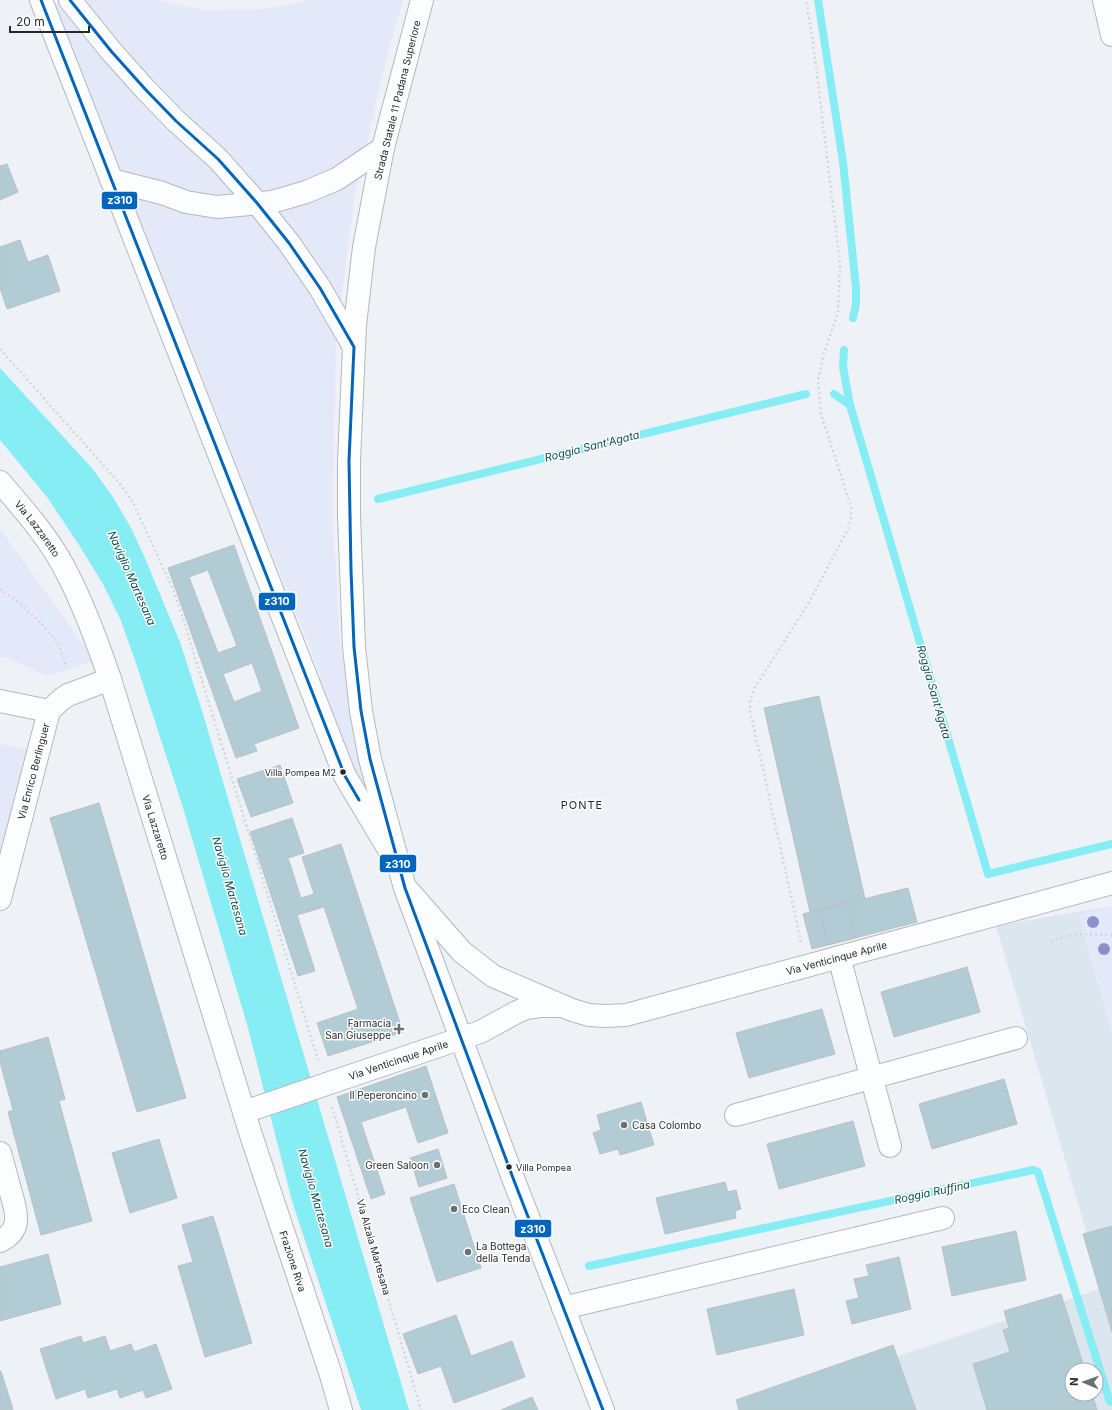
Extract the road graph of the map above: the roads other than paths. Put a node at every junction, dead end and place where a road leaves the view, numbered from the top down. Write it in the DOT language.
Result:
graph roads {
  1 [pos="42,0"];
  2 [pos="70,0"];
  3 [pos="422,0"];
  4 [pos="1104,0"];
  5 [pos="1112,35"];
  6 [pos="383,148"];
  7 [pos="111,180"];
  8 [pos="257,203"];
  9 [pos="354,347"];
  10 [pos="0,482"];
  11 [pos="110,679"];
  12 [pos="0,701"];
  13 [pos="49,711"];
  14 [pos="399,866"];
  15 [pos="1112,884"];
  16 [pos="406,888"];
  17 [pos="0,899"];
  18 [pos="839,957"];
  19 [pos="560,1006"];
  20 [pos="1016,1038"];
  21 [pos="461,1039"];
  22 [pos="872,1078"];
  23 [pos="244,1112"];
  24 [pos="736,1115"];
  25 [pos="890,1146"];
  26 [pos="0,1153"];
  27 [pos="943,1218"];
  28 [pos="0,1241"];
  29 [pos="563,1308"];
  30 [pos="341,1410"];
  31 [pos="603,1410"];
  1 -- 7 [label="street"];
  2 -- 8 [label="street"];
  3 -- 6 [label="street, Strada Statale 11 Padana Superiore"];
  4 -- 5 [label="street"];
  6 -- 8 [label="street"];
  6 -- 9 [label="street, Strada Statale 11 Padana Superiore"];
  7 -- 8 [label="street"];
  7 -- 14 [label="street"];
  8 -- 9 [label="street"];
  9 -- 14 [label="street, Strada Statale 11 Padana Superiore"];
  10 -- 11 [label="street, Via Lazzaretto"];
  11 -- 13 [label="street, Via Enrico Berlinguer"];
  11 -- 23 [label="street, Via Lazzaretto"];
  12 -- 13 [label="street"];
  13 -- 17 [label="street, Via Enrico Berlinguer"];
  14 -- 16 [label="street"];
  15 -- 18 [label="street, Via Venticinque Aprile"];
  16 -- 19 [label="street, Via Venticinque Aprile"];
  16 -- 21 [label="street"];
  18 -- 19 [label="street, Via Venticinque Aprile"];
  18 -- 22 [label="street"];
  19 -- 21 [label="street, Via Venticinque Aprile"];
  20 -- 22 [label="street"];
  21 -- 23 [label="street, Via Venticinque Aprile"];
  21 -- 29 [label="street"];
  22 -- 24 [label="street"];
  22 -- 25 [label="street"];
  23 -- 30 [label="street, Frazione Riva"];
  26 -- 28 [label="street"];
  27 -- 29 [label="street"];
  29 -- 31 [label="street"];
}
